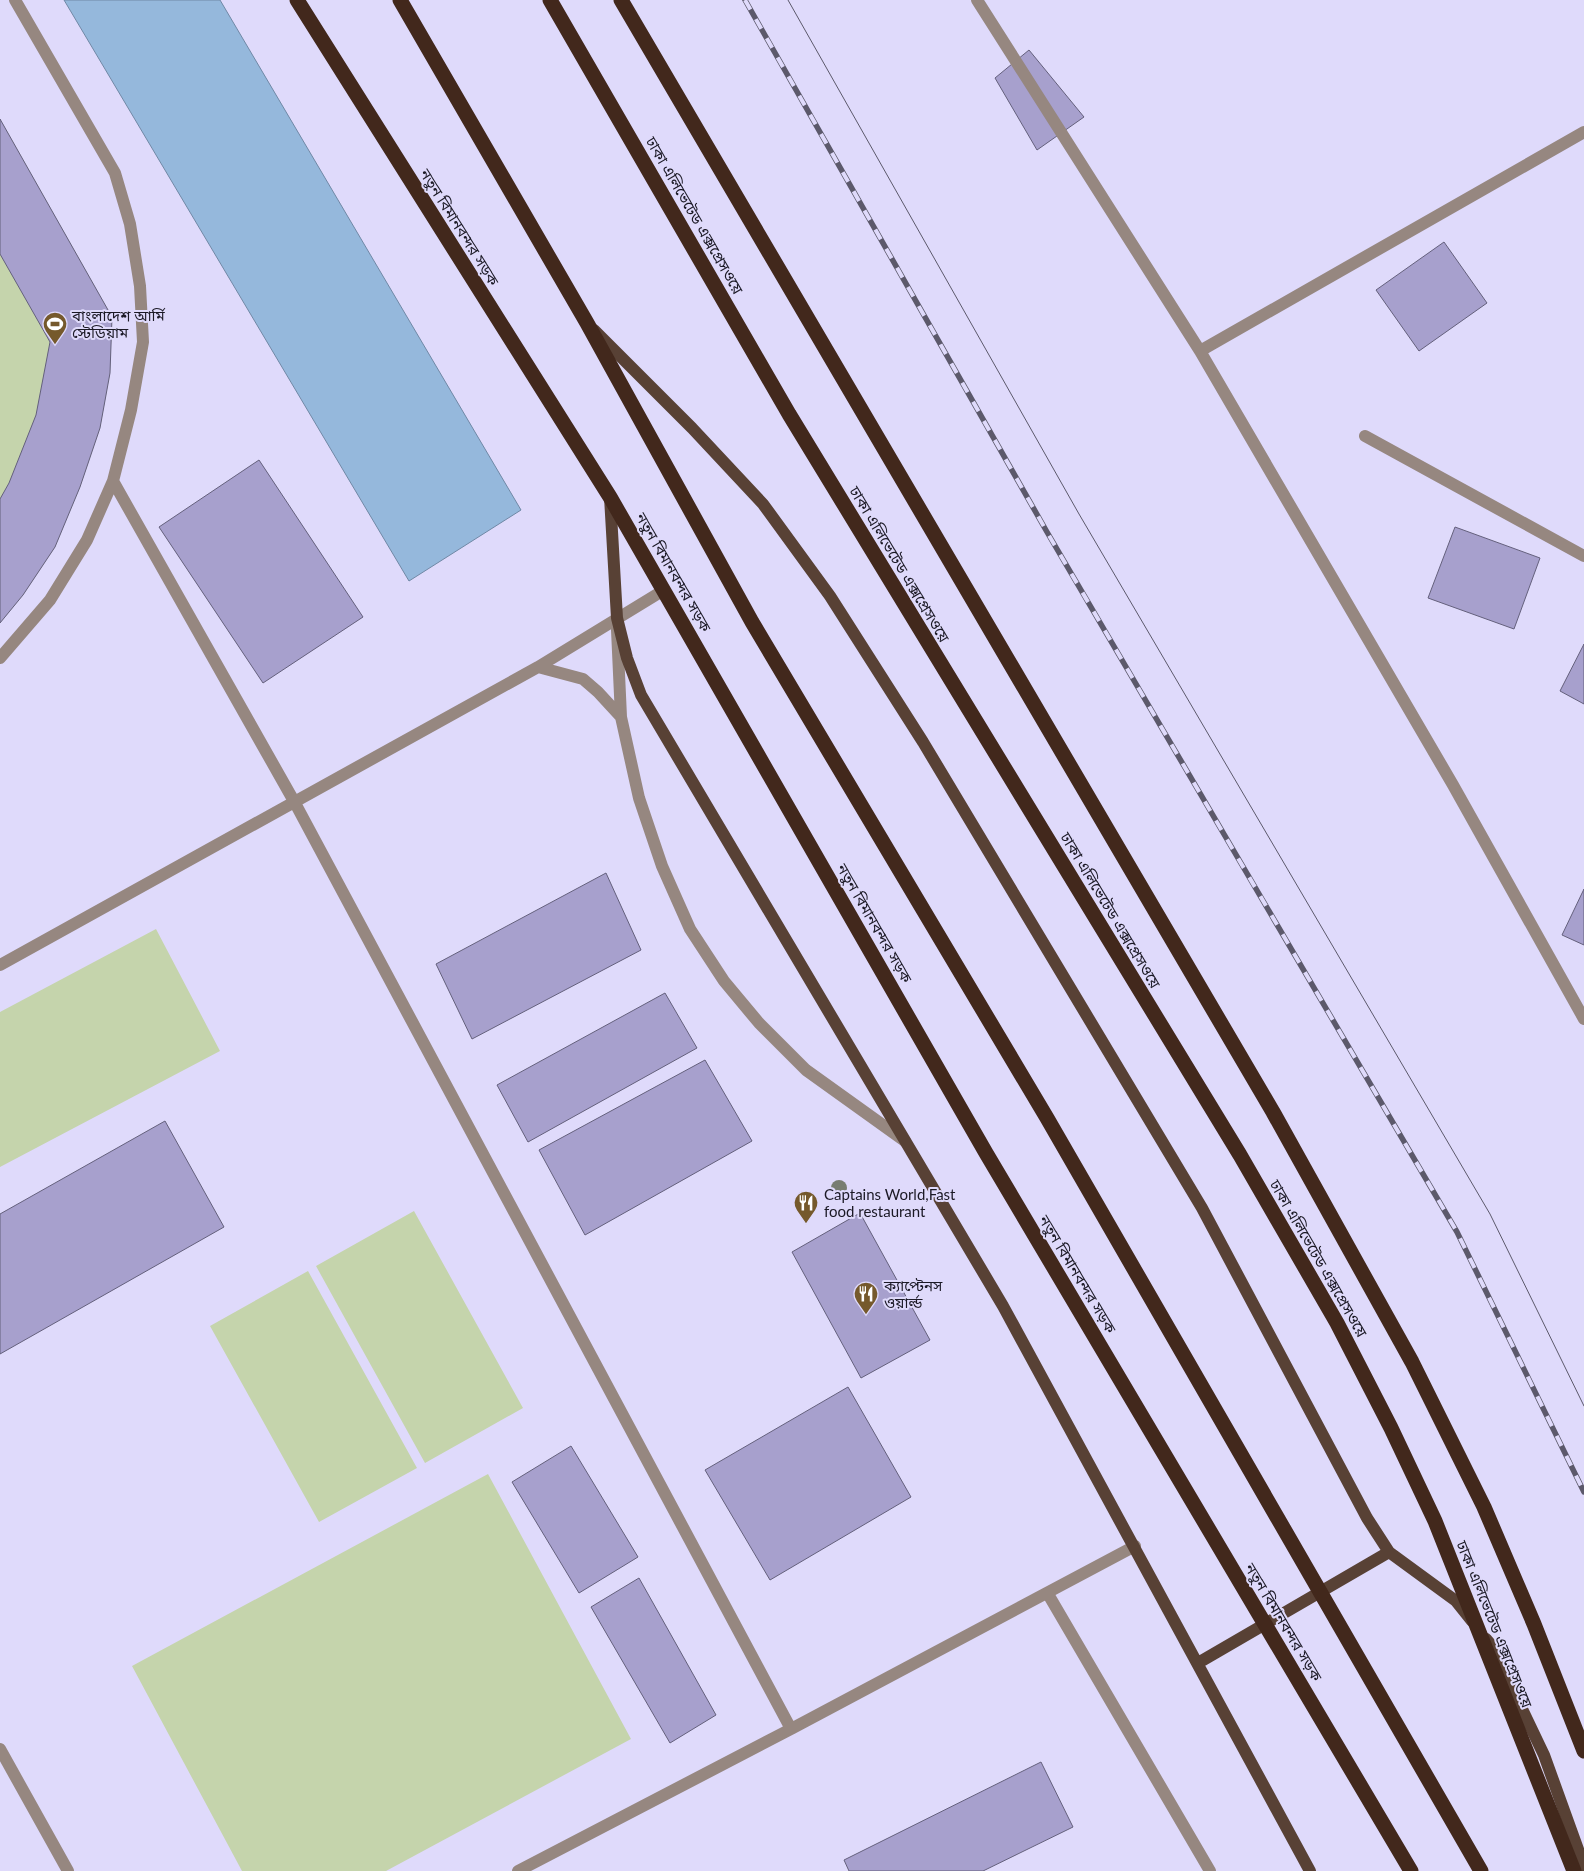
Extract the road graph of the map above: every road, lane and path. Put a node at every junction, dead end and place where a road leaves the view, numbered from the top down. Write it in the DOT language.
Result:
graph roads {
  1 [pos="15,0"];
  2 [pos="297,0"];
  3 [pos="400,0"];
  4 [pos="550,0"];
  5 [pos="621,0"];
  6 [pos="977,0"];
  7 [pos="1584,132"];
  8 [pos="587,323"];
  9 [pos="1200,351"];
  10 [pos="1365,436"];
  11 [pos="113,481"];
  12 [pos="610,497"];
  13 [pos="1584,556"];
  14 [pos="664,590"];
  15 [pos="617,618"];
  16 [pos="0,658"];
  17 [pos="538,667"];
  18 [pos="621,717"];
  19 [pos="295,803"];
  20 [pos="0,965"];
  21 [pos="1584,1019"];
  22 [pos="906,1141"];
  23 [pos="1136,1546"];
  24 [pos="1389,1552"];
  25 [pos="1048,1594"];
  26 [pos="1198,1663"];
  27 [pos="791,1729"];
  28 [pos="0,1749"];
  29 [pos="1584,1751"];
  30 [pos="1584,1865"];
  31 [pos="68,1871"];
  32 [pos="518,1871"];
  33 [pos="1210,1871"];
  34 [pos="1310,1871"];
  35 [pos="1411,1871"];
  36 [pos="1481,1871"];
  37 [pos="1574,1871"];
  38 [pos="1578,1871"];
  1 -- 11 [label="street"];
  2 -- 12 [label="highway, নতুন বিমানবন্দর সড়ক"];
  3 -- 8 [label="highway"];
  4 -- 37 [label="highway, ঢাকা এলিভেটেড এক্সপ্রেসওয়ে"];
  5 -- 29 [label="highway, ঢাকা এলিভেটেড এক্সপ্রেসওয়ে"];
  6 -- 9 [label="street"];
  7 -- 9 [label="street"];
  8 -- 24 [label="main road"];
  8 -- 36 [label="highway"];
  9 -- 21 [label="street"];
  10 -- 13 [label="street"];
  11 -- 16 [label="street"];
  11 -- 19 [label="street"];
  12 -- 14 [label="highway, নতুন বিমানবন্দর সড়ক"];
  12 -- 15 [label="main road"];
  14 -- 15 [label="street"];
  14 -- 35 [label="highway, নতুন বিমানবন্দর সড়ক"];
  15 -- 17 [label="street"];
  15 -- 18 [label="street"];
  15 -- 22 [label="main road"];
  17 -- 18 [label="street"];
  17 -- 19 [label="street"];
  18 -- 22 [label="street"];
  19 -- 20 [label="street"];
  19 -- 27 [label="street"];
  22 -- 23 [label="main road"];
  23 -- 25 [label="street"];
  23 -- 26 [label="main road"];
  24 -- 26 [label="main road"];
  24 -- 30 [label="main road"];
  25 -- 27 [label="street"];
  25 -- 33 [label="street"];
  26 -- 34 [label="main road"];
  27 -- 32 [label="street"];
  28 -- 31 [label="street"];
  30 -- 38 [label="main road"];
}
